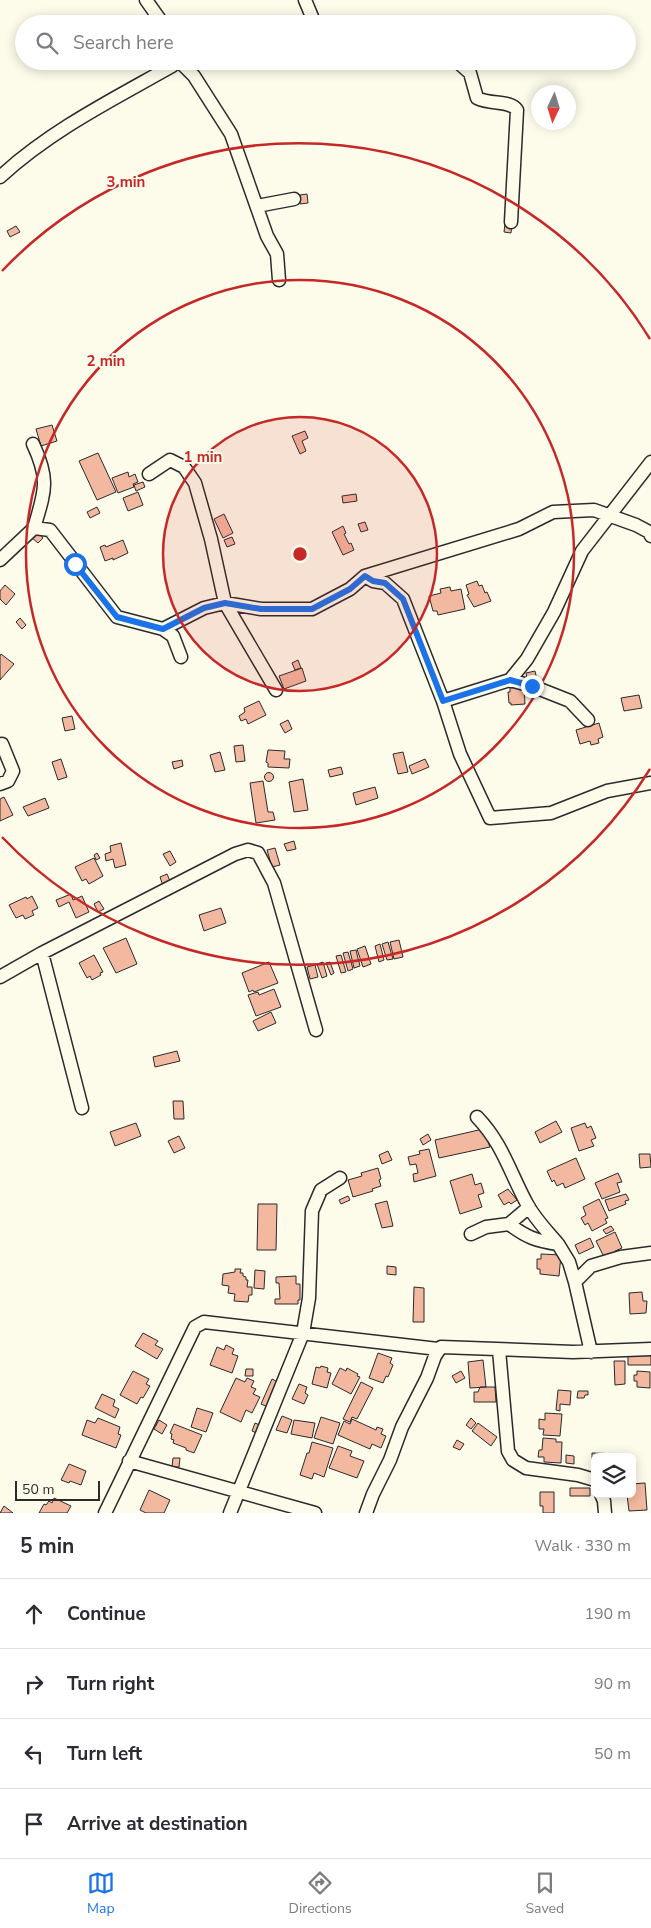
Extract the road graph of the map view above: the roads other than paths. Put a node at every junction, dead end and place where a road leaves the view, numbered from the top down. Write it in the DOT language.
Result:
graph roads {
  1 [pos="146,0"];
  2 [pos="305,0"];
  3 [pos="157,15"];
  4 [pos="311,15"];
  5 [pos="165,70"];
  6 [pos="188,70"];
  7 [pos="467,70"];
  8 [pos="0,177"];
  9 [pos="294,200"];
  10 [pos="257,206"];
  11 [pos="511,222"];
  12 [pos="279,280"];
  13 [pos="33,444"];
  14 [pos="651,462"];
  15 [pos="149,474"];
  16 [pos="609,517"];
  17 [pos="34,528"];
  18 [pos="651,536"];
  19 [pos="0,560"];
  20 [pos="365,576"];
  21 [pos="225,603"];
  22 [pos="163,629"];
  23 [pos="181,657"];
  24 [pos="510,680"];
  25 [pos="276,690"];
  26 [pos="443,701"];
  27 [pos="588,720"];
  28 [pos="2,744"];
  29 [pos="651,783"];
  30 [pos="0,784"];
  31 [pos="42,953"];
  32 [pos="0,977"];
  33 [pos="316,1030"];
  34 [pos="82,1108"];
  35 [pos="478,1117"];
  36 [pos="340,1178"];
  37 [pos="528,1207"];
  38 [pos="509,1224"];
  39 [pos="471,1234"];
  40 [pos="558,1244"];
  41 [pos="651,1253"];
  42 [pos="575,1282"];
  43 [pos="303,1333"];
  44 [pos="438,1349"];
  45 [pos="651,1349"];
  46 [pos="499,1350"];
  47 [pos="592,1352"];
  48 [pos="129,1461"];
  49 [pos="591,1479"];
  50 [pos="240,1492"];
  51 [pos="603,1498"];
  52 [pos="105,1513"];
  53 [pos="230,1513"];
  54 [pos="315,1513"];
  55 [pos="366,1513"];
  56 [pos="605,1513"];
  1 -- 3 [label="street"];
  2 -- 4 [label="street"];
  5 -- 8 [label="street"];
  6 -- 10 [label="street"];
  7 -- 11 [label="street"];
  9 -- 10 [label="street"];
  10 -- 12 [label="street"];
  13 -- 17 [label="street"];
  14 -- 16 [label="street"];
  15 -- 21 [label="street"];
  16 -- 18 [label="street"];
  16 -- 20 [label="street"];
  16 -- 24 [label="street"];
  17 -- 19 [label="street"];
  17 -- 22 [label="street"];
  20 -- 21 [label="street"];
  20 -- 26 [label="street"];
  21 -- 22 [label="street"];
  21 -- 25 [label="street"];
  22 -- 23 [label="street"];
  24 -- 26 [label="street"];
  24 -- 27 [label="street"];
  26 -- 29 [label="street"];
  28 -- 30 [label="street"];
  31 -- 32 [label="street"];
  31 -- 33 [label="street"];
  31 -- 34 [label="street"];
  35 -- 37 [label="street"];
  36 -- 43 [label="street"];
  37 -- 38 [label="street"];
  37 -- 40 [label="street"];
  38 -- 39 [label="street"];
  38 -- 40 [label="street"];
  40 -- 42 [label="street"];
  41 -- 42 [label="street"];
  42 -- 47 [label="street"];
  43 -- 44 [label="street"];
  43 -- 48 [label="street"];
  43 -- 50 [label="street"];
  44 -- 46 [label="street"];
  44 -- 55 [label="street"];
  45 -- 47 [label="street"];
  46 -- 47 [label="street"];
  46 -- 49 [label="street"];
  48 -- 50 [label="street"];
  48 -- 52 [label="street"];
  50 -- 53 [label="street"];
  50 -- 54 [label="street"];
  51 -- 56 [label="street"];
}
